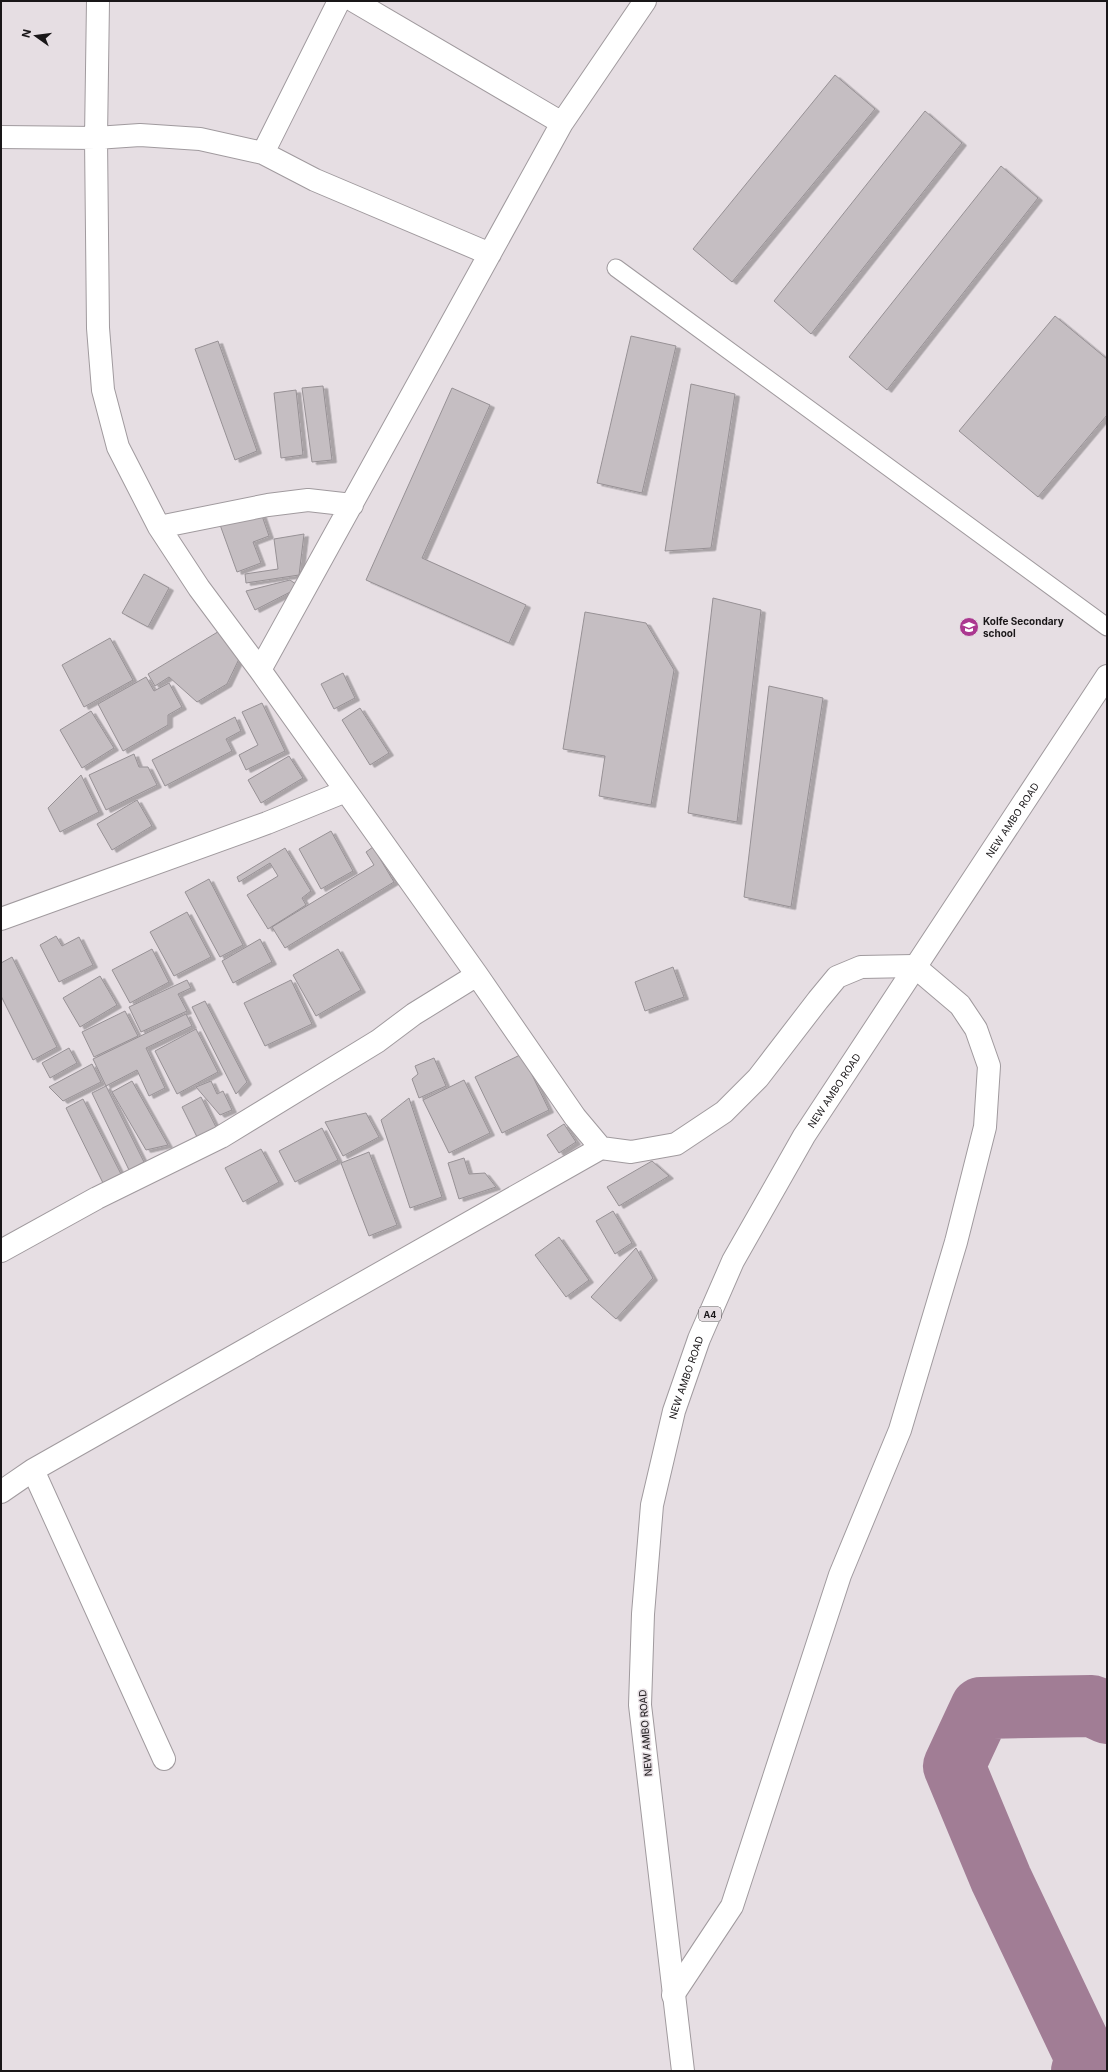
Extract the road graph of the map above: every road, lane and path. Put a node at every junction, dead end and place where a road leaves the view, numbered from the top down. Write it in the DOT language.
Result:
graph roads {
  1 [pos="98,1"];
  2 [pos="339,1"];
  3 [pos="354,1"];
  4 [pos="645,1"];
  5 [pos="562,123"];
  6 [pos="1,137"];
  7 [pos="96,138"];
  8 [pos="263,153"];
  9 [pos="490,254"];
  10 [pos="616,268"];
  11 [pos="352,505"];
  12 [pos="159,527"];
  13 [pos="1107,627"];
  14 [pos="260,670"];
  15 [pos="1107,676"];
  16 [pos="346,791"];
  17 [pos="1,919"];
  18 [pos="914,966"];
  19 [pos="477,975"];
  20 [pos="601,1148"];
  21 [pos="1,1251"];
  22 [pos="34,1470"];
  23 [pos="1,1492"];
  24 [pos="164,1759"];
  25 [pos="673,1995"];
  26 [pos="682,2063"];
  1 -- 7 [label="street"];
  2 -- 8 [label="street"];
  3 -- 5 [label="street"];
  4 -- 5 [label="street"];
  5 -- 9 [label="street"];
  6 -- 7 [label="street"];
  7 -- 8 [label="street"];
  7 -- 12 [label="street"];
  8 -- 9 [label="street"];
  9 -- 11 [label="street"];
  10 -- 13 [label="lane"];
  11 -- 12 [label="street"];
  11 -- 14 [label="street"];
  12 -- 14 [label="street"];
  14 -- 16 [label="street"];
  15 -- 18 [label="street, NEW AMBO ROAD / A4"];
  16 -- 17 [label="street"];
  16 -- 19 [label="street"];
  18 -- 20 [label="street"];
  18 -- 25 [label="street, NEW AMBO ROAD / A4"];
  18 -- 25 [label="street"];
  19 -- 20 [label="street"];
  19 -- 21 [label="street"];
  20 -- 22 [label="street"];
  22 -- 23 [label="street"];
  22 -- 24 [label="street"];
  25 -- 26 [label="street, NEW AMBO ROAD / A4"];
}
